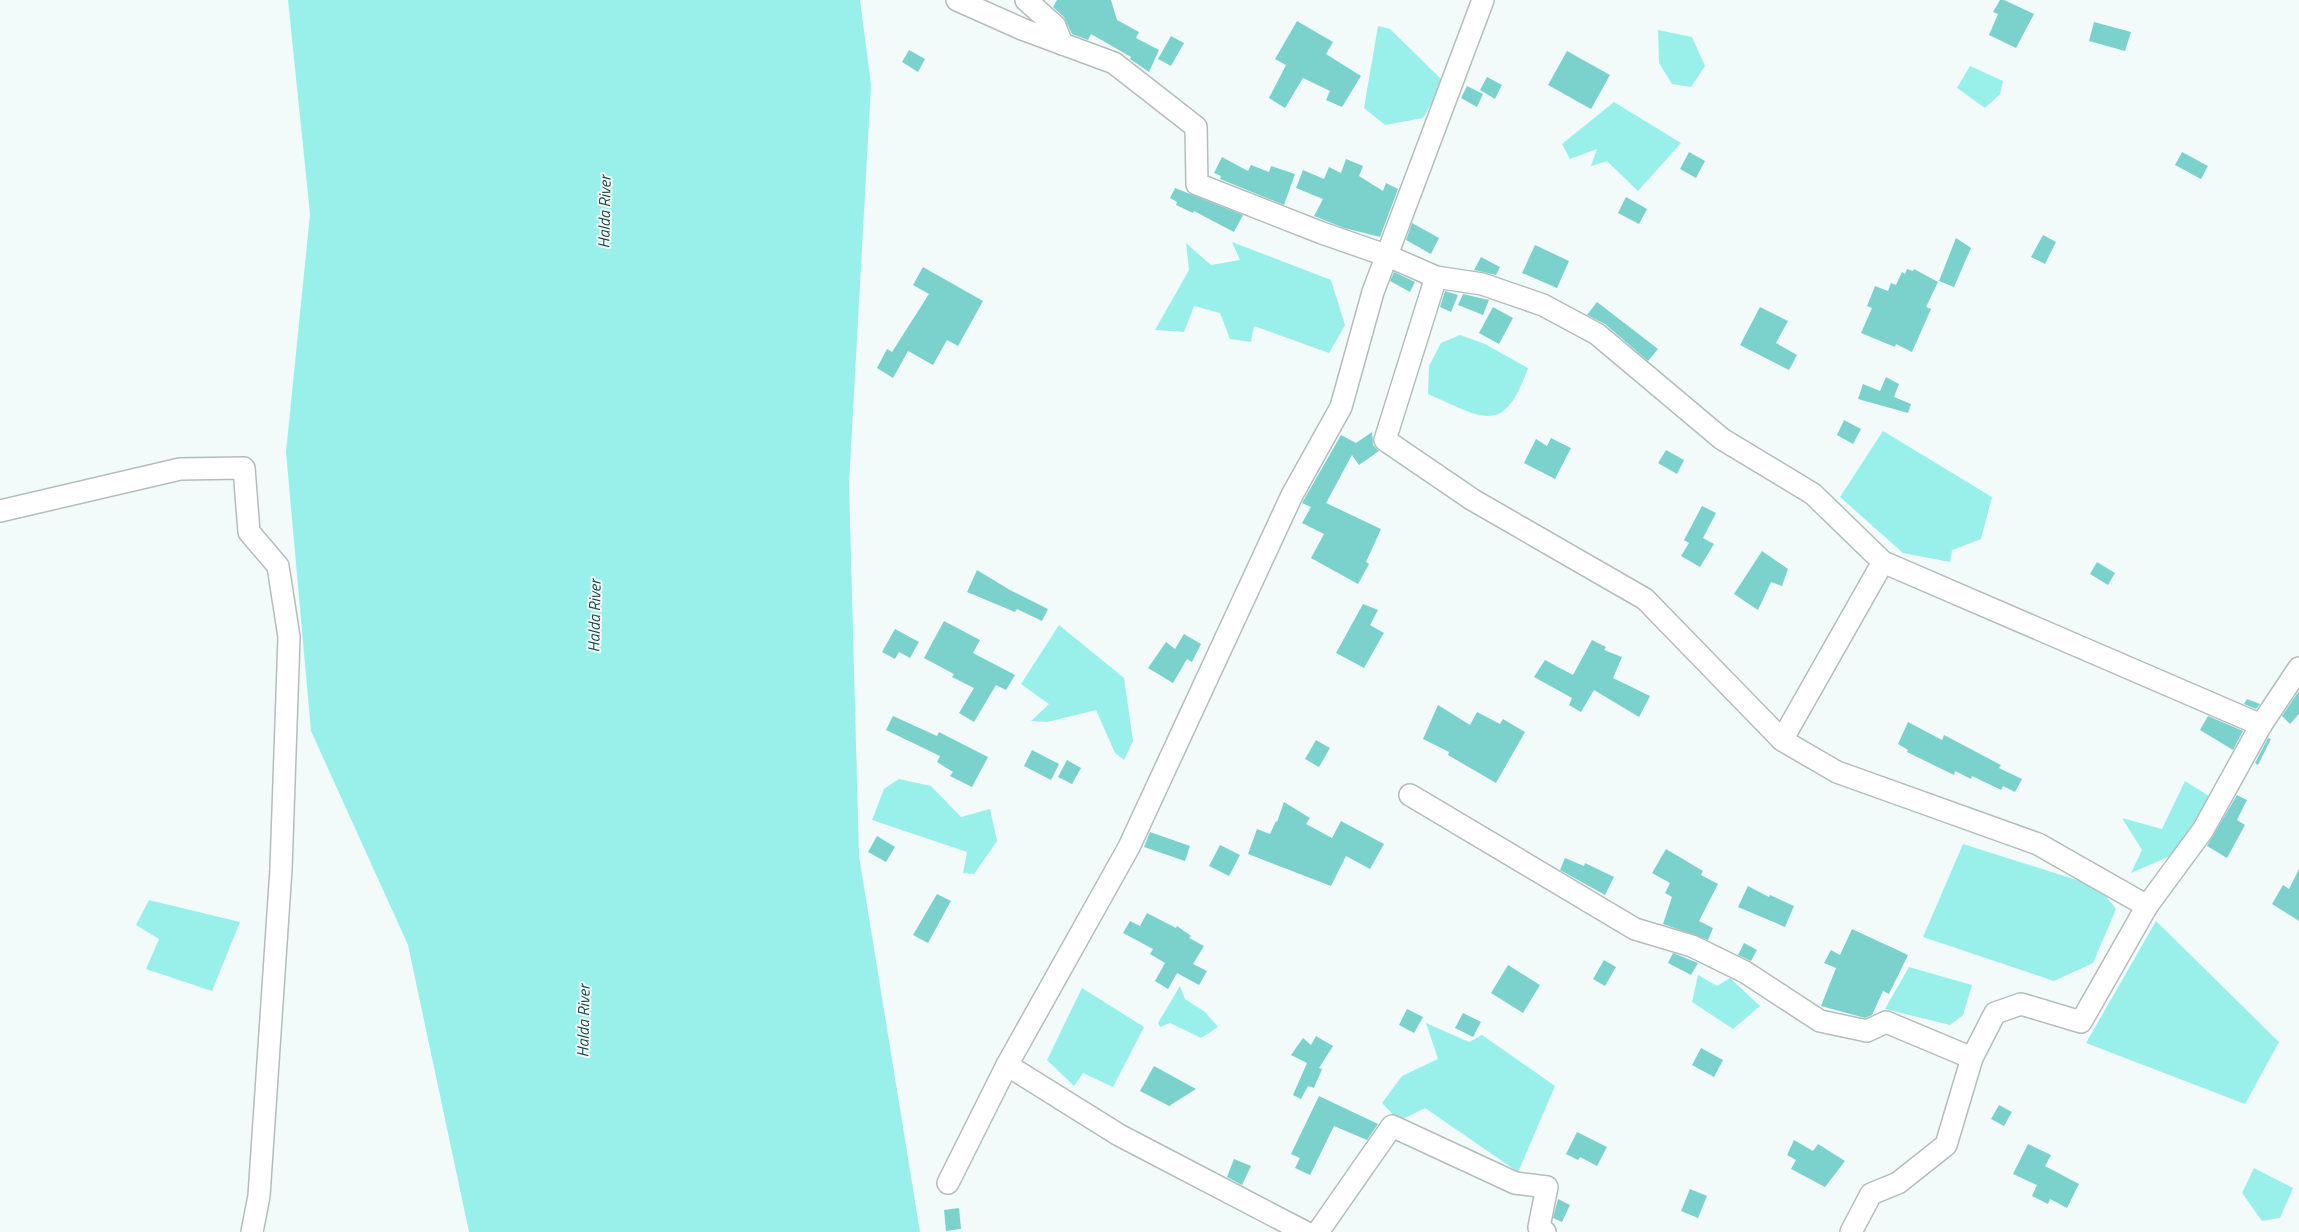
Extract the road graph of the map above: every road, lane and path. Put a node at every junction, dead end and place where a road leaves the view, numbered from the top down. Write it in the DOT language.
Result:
graph roads {
  1 [pos="957,0"];
  2 [pos="1026,0"];
  3 [pos="1483,0"];
  4 [pos="1062,44"];
  5 [pos="1388,256"];
  6 [pos="1436,277"];
  7 [pos="0,511"];
  8 [pos="1883,562"];
  9 [pos="2299,668"];
  10 [pos="2261,725"];
  11 [pos="1782,740"];
  12 [pos="1410,795"];
  13 [pos="2147,906"];
  14 [pos="1972,1058"];
  15 [pos="1007,1065"];
  16 [pos="948,1183"];
  17 [pos="252,1232"];
  18 [pos="1305,1232"];
  19 [pos="1318,1232"];
  20 [pos="1545,1232"];
  21 [pos="1851,1232"];
  1 -- 4 [label="street"];
  2 -- 4 [label="street"];
  3 -- 5 [label="street"];
  4 -- 5 [label="street"];
  5 -- 6 [label="street"];
  5 -- 15 [label="street"];
  6 -- 8 [label="street"];
  6 -- 11 [label="street"];
  7 -- 17 [label="street"];
  8 -- 10 [label="street"];
  8 -- 11 [label="street"];
  9 -- 10 [label="street"];
  10 -- 13 [label="street"];
  11 -- 13 [label="street"];
  12 -- 14 [label="street"];
  13 -- 14 [label="street"];
  14 -- 21 [label="street"];
  15 -- 16 [label="street"];
  15 -- 18 [label="street"];
  19 -- 20 [label="street"];
}
